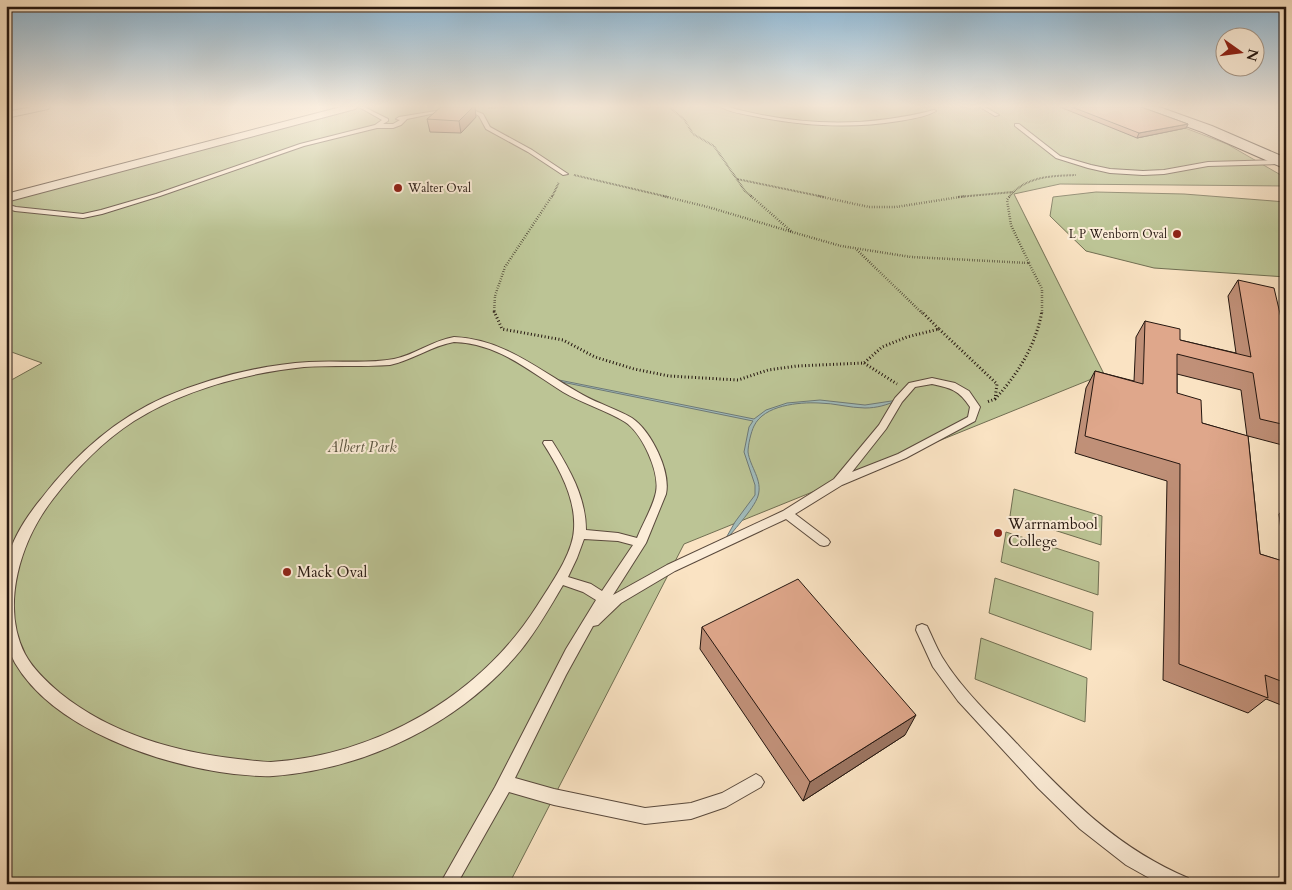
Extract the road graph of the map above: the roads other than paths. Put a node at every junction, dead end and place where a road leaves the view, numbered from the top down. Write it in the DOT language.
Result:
graph roads {
  1 [pos="194,149"];
  2 [pos="292,149"];
  3 [pos="525,149"];
  4 [pos="1047,149"];
  5 [pos="1251,149"];
  6 [pos="1283,163"];
  7 [pos="565,174"];
  8 [pos="6,198"];
  9 [pos="6,206"];
  10 [pos="15,210"];
  11 [pos="6,216"];
  12 [pos="548,443"];
  13 [pos="838,482"];
  14 [pos="787,514"];
  15 [pos="580,534"];
  16 [pos="824,542"];
  17 [pos="640,543"];
  18 [pos="560,579"];
  19 [pos="604,599"];
  20 [pos="922,630"];
  21 [pos="581,634"];
  22 [pos="756,782"];
  23 [pos="505,783"];
  24 [pos="448,884"];
  25 [pos="1182,884"];
  1 -- 8 [label="street"];
  2 -- 10 [label="lane"];
  3 -- 7 [label="lane"];
  4 -- 6 [label="lane"];
  5 -- 6 [label="street"];
  9 -- 10 [label="lane"];
  10 -- 11 [label="lane"];
  12 -- 15 [label="lane"];
  13 -- 13 [label="lane"];
  13 -- 14 [label="lane"];
  14 -- 16 [label="lane"];
  14 -- 21 [label="lane"];
  15 -- 17 [label="lane"];
  15 -- 18 [label="lane"];
  17 -- 18 [label="lane"];
  17 -- 19 [label="lane"];
  18 -- 19 [label="lane"];
  19 -- 21 [label="lane"];
  20 -- 25 [label="lane"];
  21 -- 23 [label="lane"];
  22 -- 23 [label="lane"];
  23 -- 24 [label="lane"];
}
